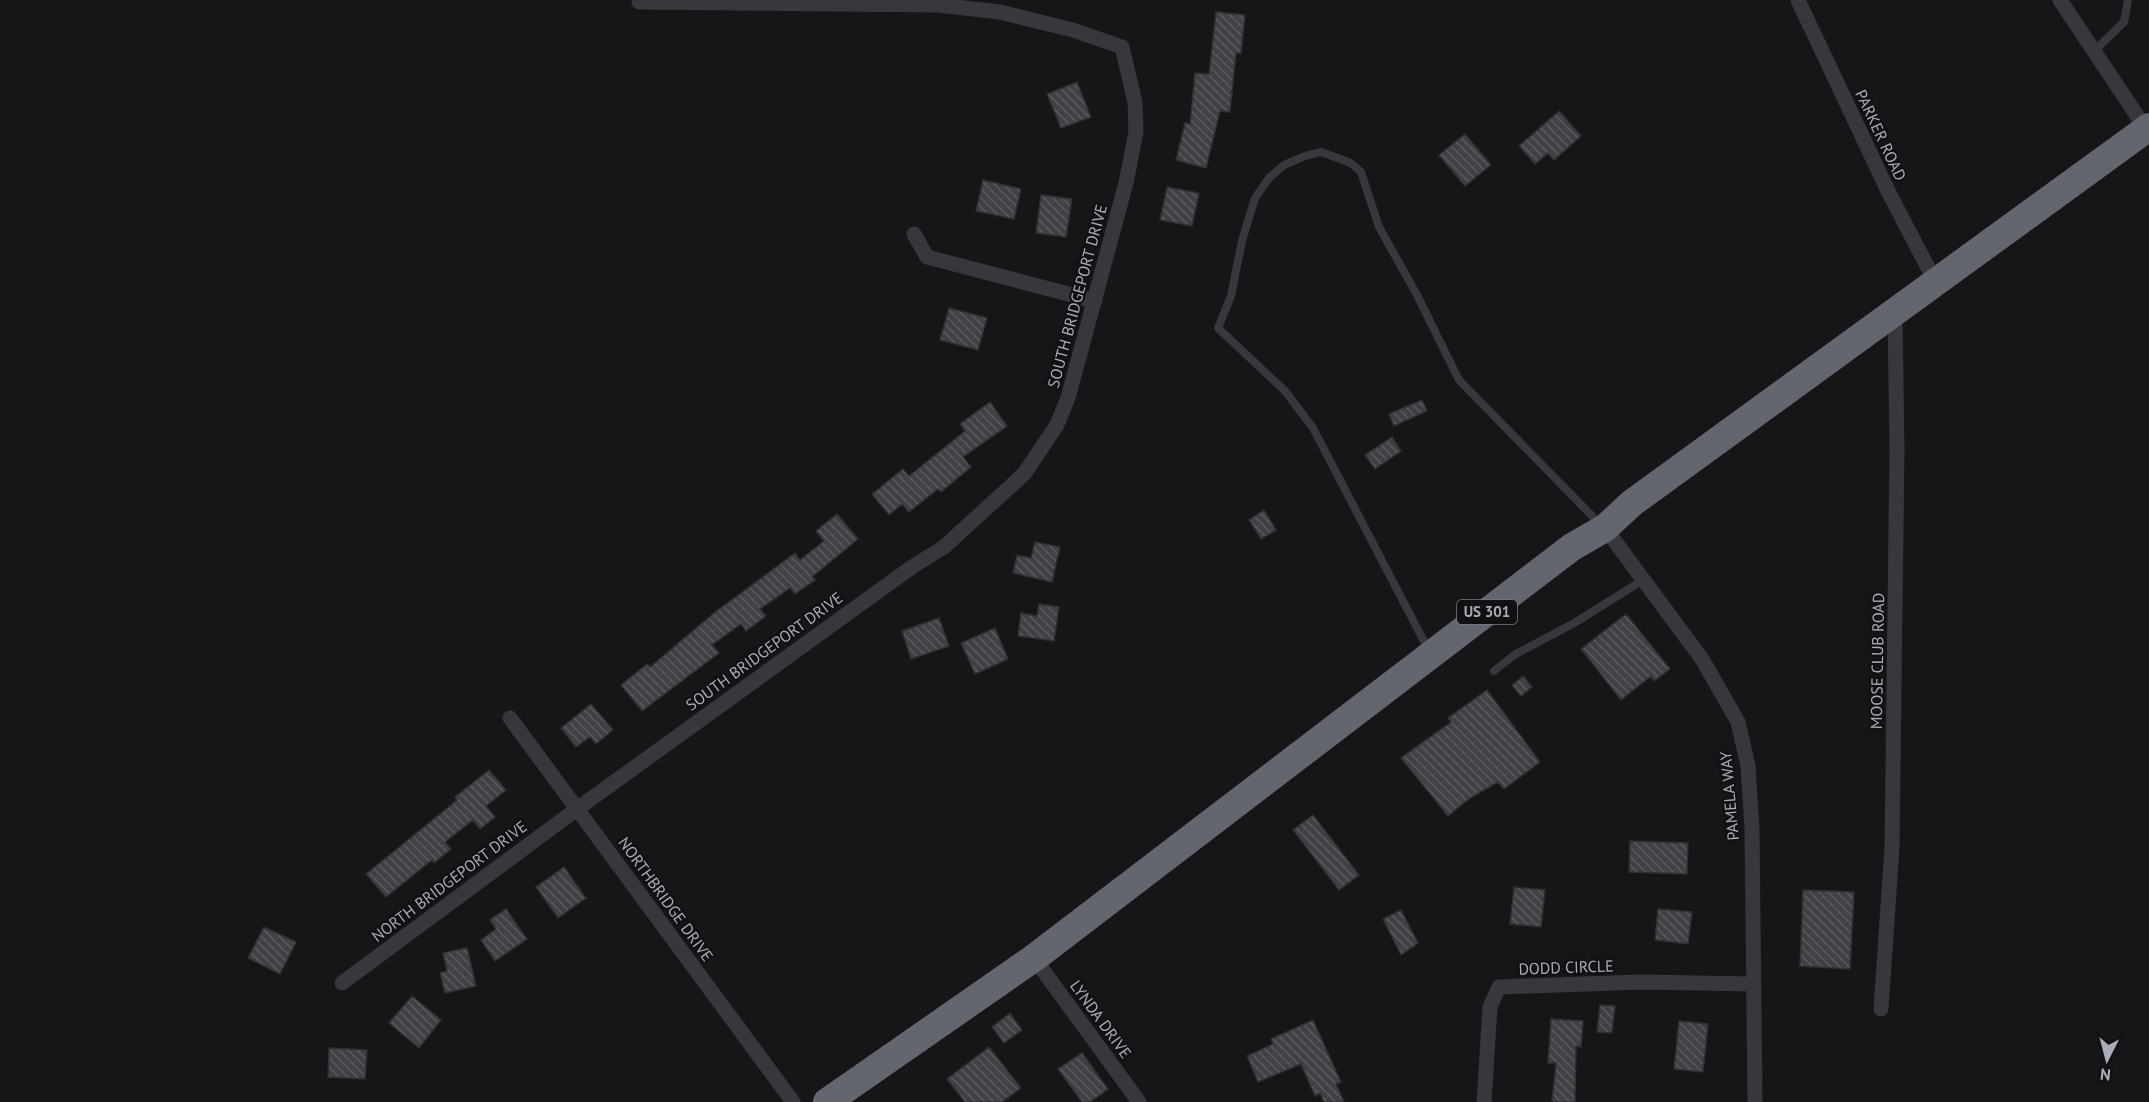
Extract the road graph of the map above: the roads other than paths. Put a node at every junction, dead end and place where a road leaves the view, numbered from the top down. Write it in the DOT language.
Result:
graph roads {
  1 [pos="1798,0"];
  2 [pos="2060,0"];
  3 [pos="2128,0"];
  4 [pos="639,2"];
  5 [pos="2094,51"];
  6 [pos="2147,128"];
  7 [pos="914,234"];
  8 [pos="1936,283"];
  9 [pos="1095,301"];
  10 [pos="1895,313"];
  11 [pos="1605,528"];
  12 [pos="1643,580"];
  13 [pos="1431,655"];
  14 [pos="1494,671"];
  15 [pos="510,718"];
  16 [pos="577,808"];
  17 [pos="1034,958"];
  18 [pos="342,982"];
  19 [pos="1752,984"];
  20 [pos="1881,1009"];
  21 [pos="793,1102"];
  22 [pos="827,1102"];
  23 [pos="1139,1102"];
  24 [pos="1484,1102"];
  25 [pos="1755,1102"];
  1 -- 8 [label="street, PARKER ROAD"];
  2 -- 5 [label="street"];
  3 -- 5 [label="lane"];
  4 -- 9 [label="street, SOUTH BRIDGEPORT DRIVE"];
  5 -- 6 [label="street"];
  6 -- 8 [label="highway, US 301"];
  7 -- 9 [label="street"];
  8 -- 10 [label="highway, US 301"];
  9 -- 16 [label="street, SOUTH BRIDGEPORT DRIVE"];
  10 -- 11 [label="highway, US 301"];
  10 -- 20 [label="street, MOOSE CLUB ROAD"];
  11 -- 12 [label="street, PAMELA WAY"];
  11 -- 13 [label="highway, US 301"];
  11 -- 13 [label="lane"];
  12 -- 14 [label="lane"];
  12 -- 19 [label="street, PAMELA WAY"];
  13 -- 17 [label="highway, US 301"];
  15 -- 16 [label="street, NORTHBRIDGE DRIVE"];
  16 -- 18 [label="street, NORTH BRIDGEPORT DRIVE"];
  16 -- 21 [label="street, NORTHBRIDGE DRIVE"];
  17 -- 22 [label="highway, US 301"];
  17 -- 23 [label="street, LYNDA DRIVE"];
  19 -- 24 [label="street, DODD CIRCLE"];
  19 -- 25 [label="street, PAMELA WAY"];
}
